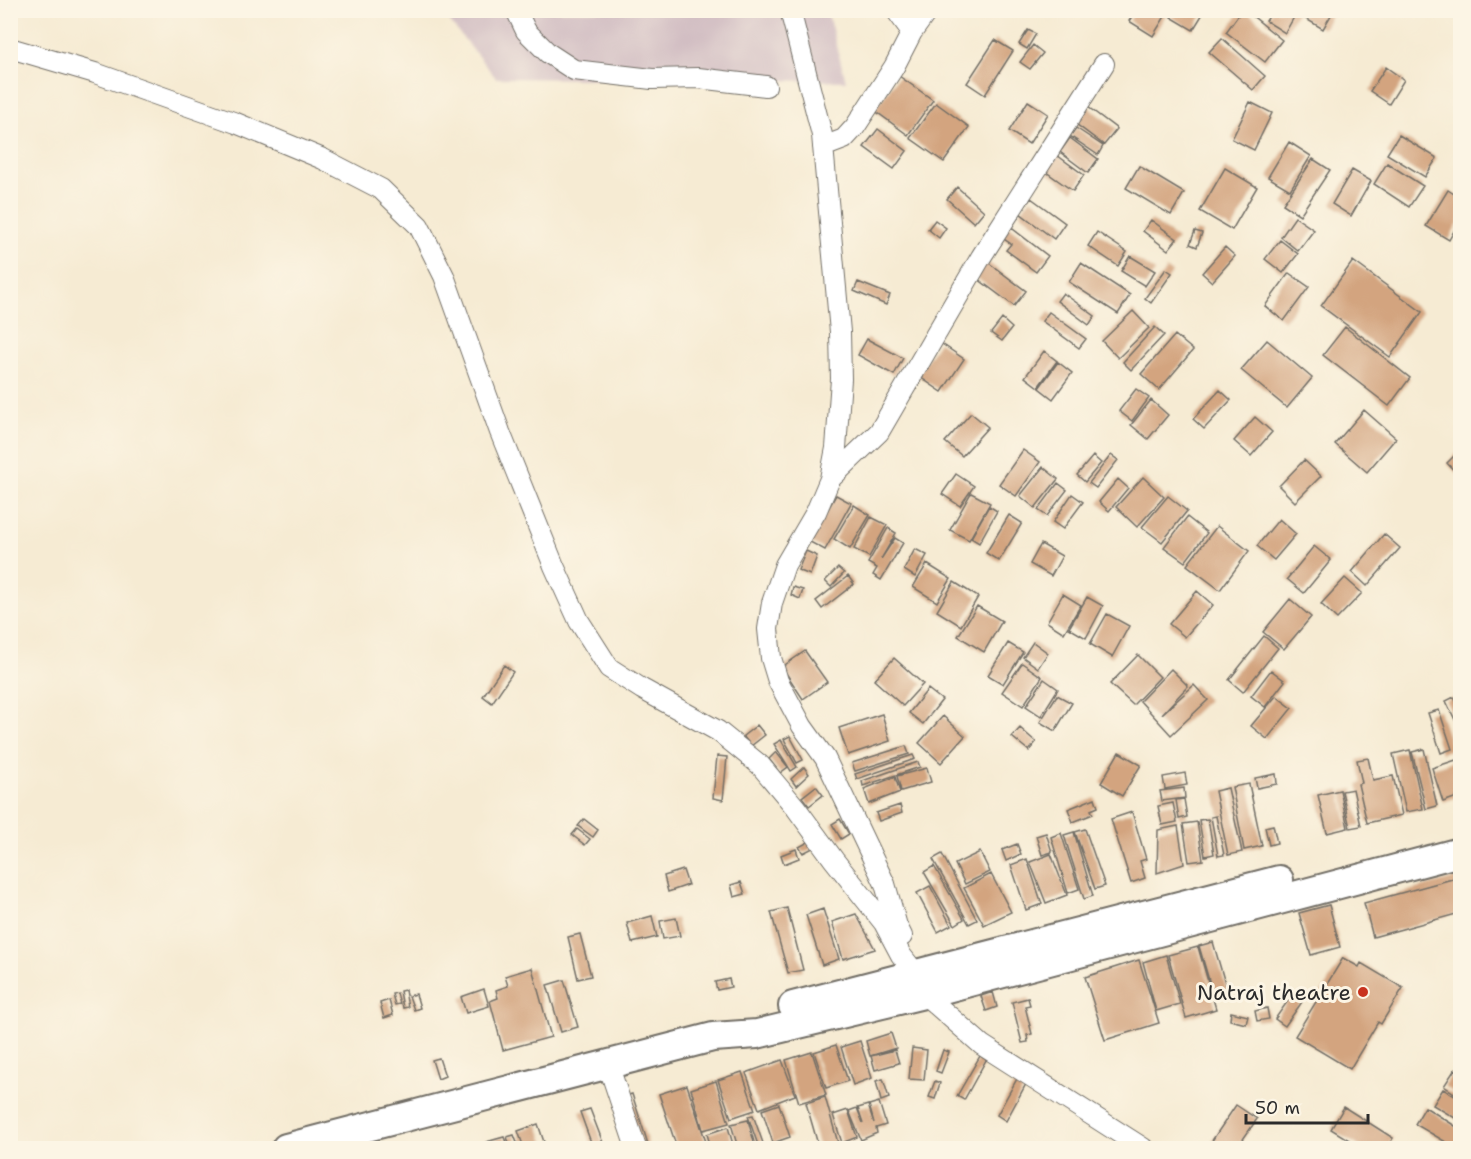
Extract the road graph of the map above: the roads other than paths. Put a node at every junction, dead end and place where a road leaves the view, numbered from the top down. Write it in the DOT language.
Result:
graph roads {
  1 [pos="516,10"];
  2 [pos="790,10"];
  3 [pos="896,10"];
  4 [pos="928,10"];
  5 [pos="912,32"];
  6 [pos="10,48"];
  7 [pos="1104,64"];
  8 [pos="766,86"];
  9 [pos="823,147"];
  10 [pos="830,479"];
  11 [pos="1461,832"];
  12 [pos="1461,852"];
  13 [pos="921,980"];
  14 [pos="608,1064"];
  15 [pos="286,1149"];
  16 [pos="636,1149"];
  17 [pos="1143,1149"];
  1 -- 8 [label="street"];
  2 -- 9 [label="street"];
  3 -- 5 [label="street"];
  4 -- 5 [label="street"];
  5 -- 9 [label="street"];
  6 -- 13 [label="street"];
  7 -- 10 [label="street"];
  9 -- 10 [label="street"];
  10 -- 13 [label="street"];
  11 -- 13 [label="highway"];
  12 -- 13 [label="highway"];
  13 -- 14 [label="highway"];
  13 -- 17 [label="street"];
  14 -- 15 [label="highway"];
  14 -- 16 [label="street"];
}
